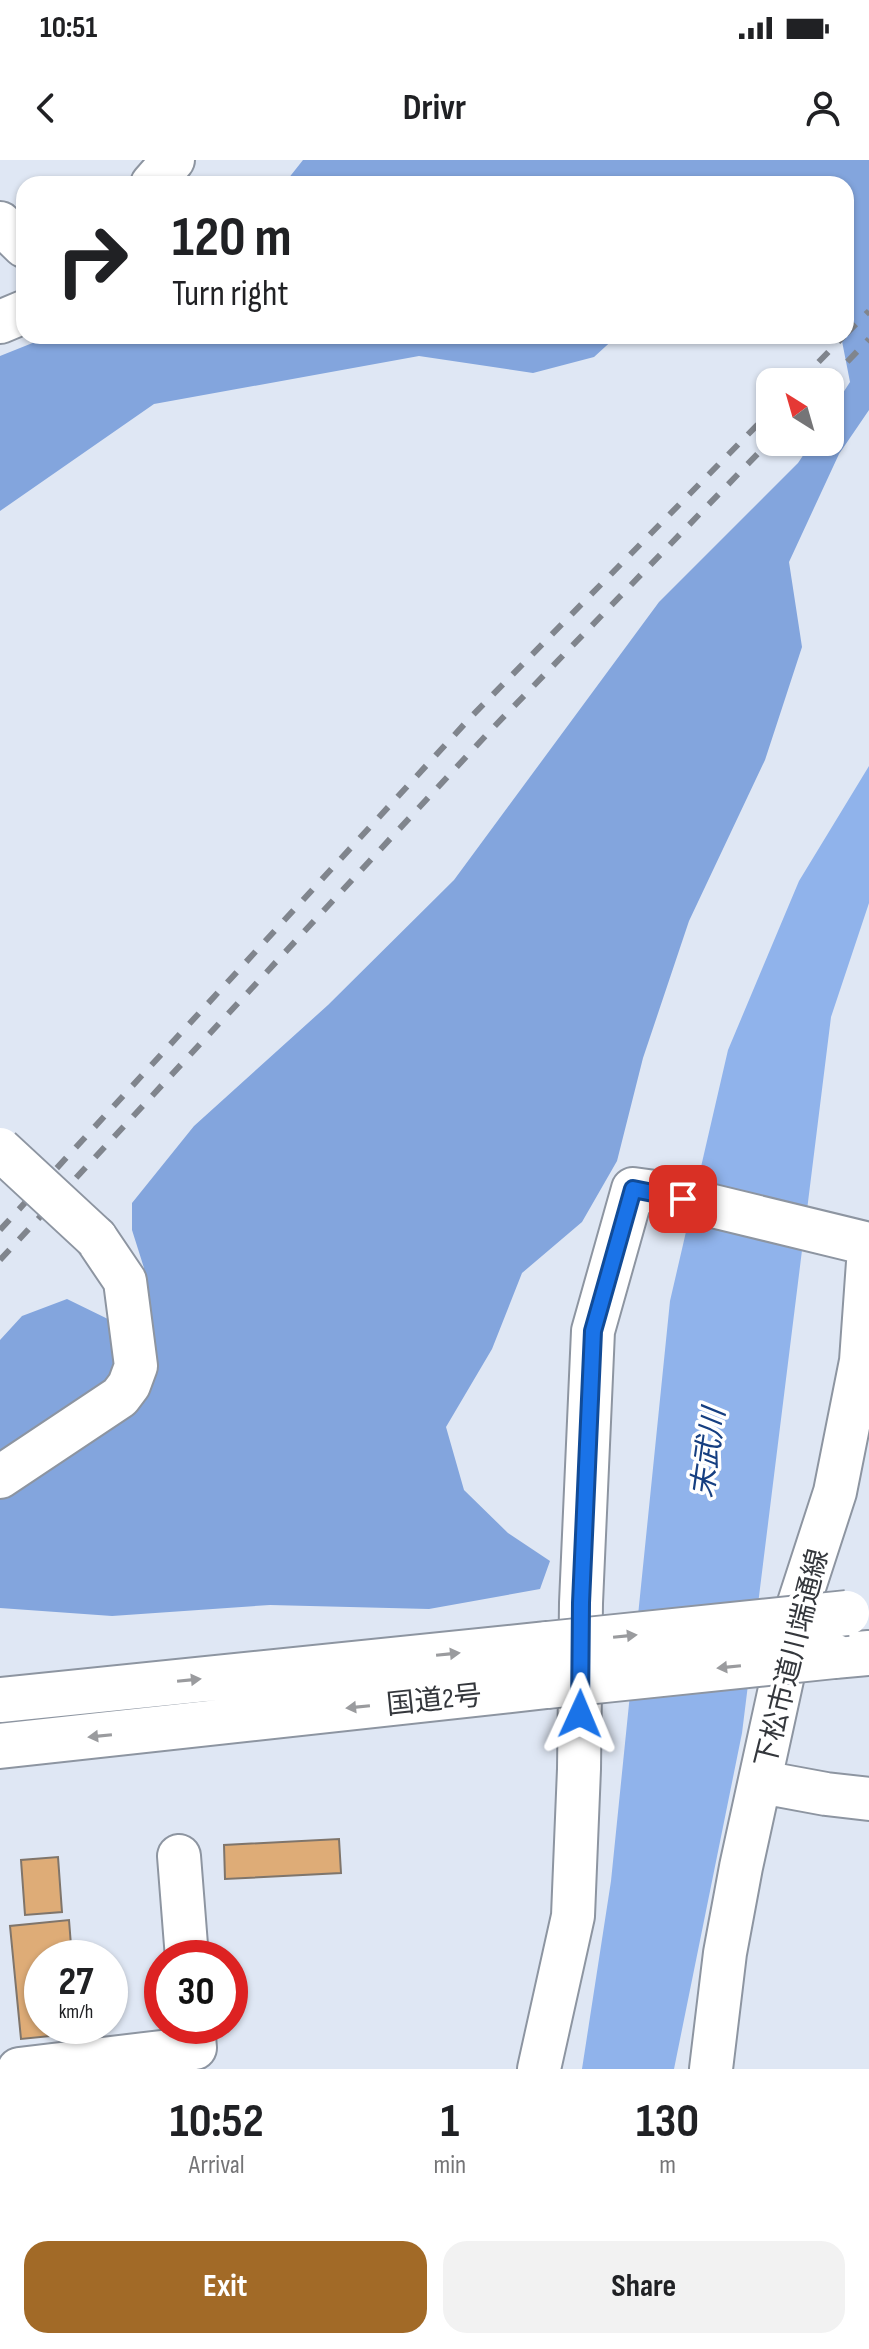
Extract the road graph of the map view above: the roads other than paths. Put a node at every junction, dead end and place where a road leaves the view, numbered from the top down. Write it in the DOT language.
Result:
graph roads {
  1 [pos="173,160"];
  2 [pos="159,176"];
  3 [pos="0,223"];
  4 [pos="16,238"];
  5 [pos="0,1149"];
  6 [pos="863,1244"];
  7 [pos="0,1477"];
  8 [pos="852,1494"];
  9 [pos="858,1612"];
  10 [pos="852,1654"];
  11 [pos="548,1665"];
  12 [pos="0,1700"];
  13 [pos="0,1746"];
  14 [pos="761,1782"];
  15 [pos="869,1799"];
  16 [pos="179,1856"];
  17 [pos="186,1940"];
  18 [pos="195,2044"];
  19 [pos="19,2069"];
  20 [pos="539,2069"];
  21 [pos="711,2069"];
  1 -- 2 [label="street"];
  3 -- 4 [label="street"];
  5 -- 7 [label="street, bridge"];
  6 -- 8 [label="street, 下松市道川端通線"];
  6 -- 20 [label="street"];
  8 -- 14 [label="street, 下松市道川端通線"];
  11 -- 9 [label="highway, 国道2号, one-way, bridge"];
  10 -- 11 [label="highway, 国道2号, one-way, bridge"];
  12 -- 11 [label="highway, 国道2号, one-way"];
  11 -- 13 [label="highway, 国道2号, one-way"];
  14 -- 15 [label="street"];
  14 -- 21 [label="street, 下松市道川端通線"];
  16 -- 17 [label="street"];
  18 -- 19 [label="street"];
}
